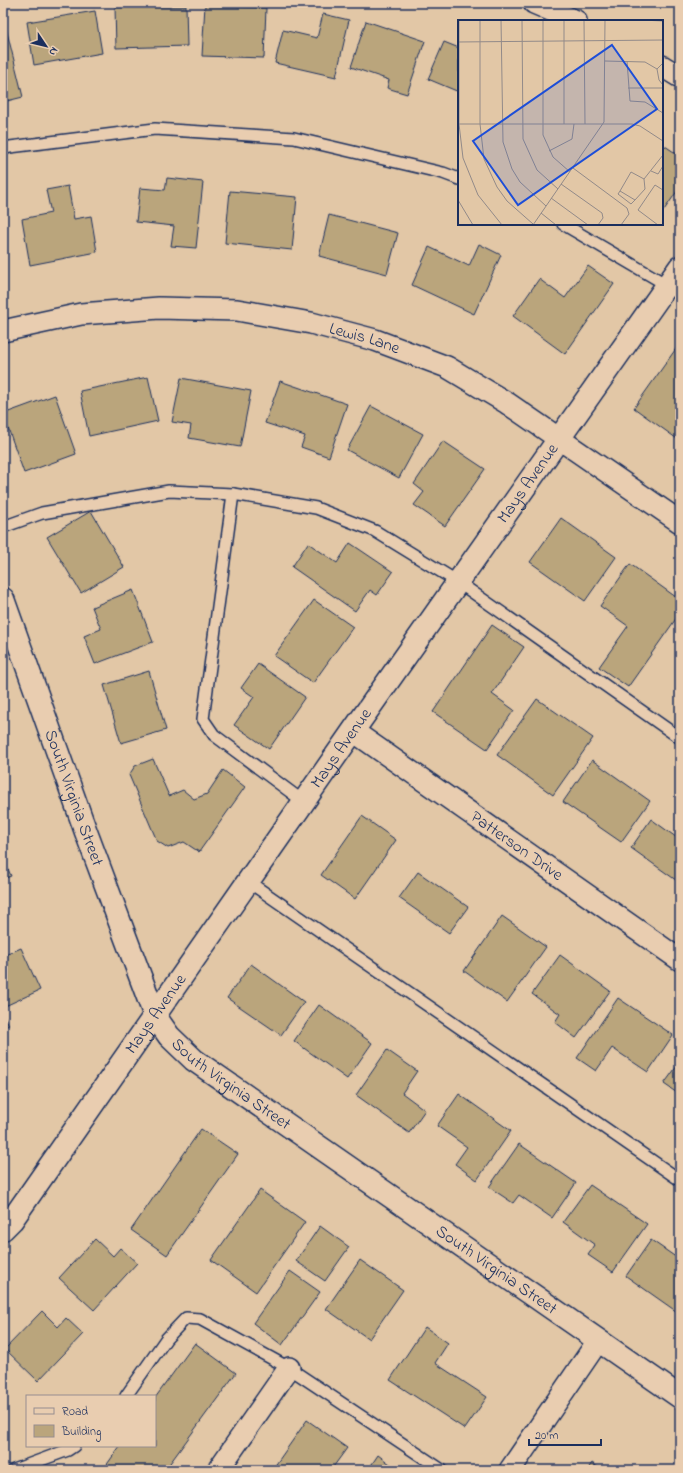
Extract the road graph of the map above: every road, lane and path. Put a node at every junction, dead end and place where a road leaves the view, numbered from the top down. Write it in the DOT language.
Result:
graph roads {
  1 [pos="534,3"];
  2 [pos="574,20"];
  3 [pos="663,67"];
  4 [pos="680,77"];
  5 [pos="3,149"];
  6 [pos="458,179"];
  7 [pos="565,225"];
  8 [pos="680,267"];
  9 [pos="673,290"];
  10 [pos="3,331"];
  11 [pos="559,438"];
  12 [pos="234,494"];
  13 [pos="680,522"];
  14 [pos="3,526"];
  15 [pos="458,582"];
  16 [pos="3,599"];
  17 [pos="353,731"];
  18 [pos="680,738"];
  19 [pos="304,802"];
  20 [pos="249,882"];
  21 [pos="680,960"];
  22 [pos="155,1016"];
  23 [pos="680,1180"];
  24 [pos="3,1230"];
  25 [pos="598,1341"];
  26 [pos="289,1368"];
  27 [pos="127,1395"];
  28 [pos="680,1398"];
  29 [pos="72,1447"];
  30 [pos="14,1470"];
  31 [pos="218,1470"];
  32 [pos="442,1470"];
  33 [pos="510,1470"];
  1 -- 2 [label="street"];
  3 -- 4 [label="street"];
  5 -- 6 [label="lane"];
  7 -- 9 [label="lane"];
  8 -- 9 [label="street, Mays Avenue"];
  9 -- 11 [label="street, Mays Avenue"];
  10 -- 11 [label="street, Lewis Lane"];
  11 -- 13 [label="street, Lewis Lane"];
  11 -- 15 [label="street, Mays Avenue"];
  12 -- 14 [label="lane"];
  12 -- 15 [label="lane"];
  12 -- 19 [label="lane"];
  15 -- 17 [label="street, Mays Avenue"];
  15 -- 18 [label="lane"];
  16 -- 22 [label="street, South Virginia Street"];
  17 -- 19 [label="street, Mays Avenue"];
  17 -- 21 [label="street, Patterson Drive"];
  19 -- 20 [label="street, Mays Avenue"];
  20 -- 22 [label="street, Mays Avenue"];
  20 -- 23 [label="lane"];
  22 -- 24 [label="street, Mays Avenue"];
  22 -- 25 [label="street, South Virginia Street"];
  25 -- 28 [label="street, South Virginia Street"];
  25 -- 33 [label="street"];
  26 -- 27 [label="lane"];
  26 -- 31 [label="street"];
  26 -- 32 [label="lane"];
  29 -- 30 [label="lane"];
}
